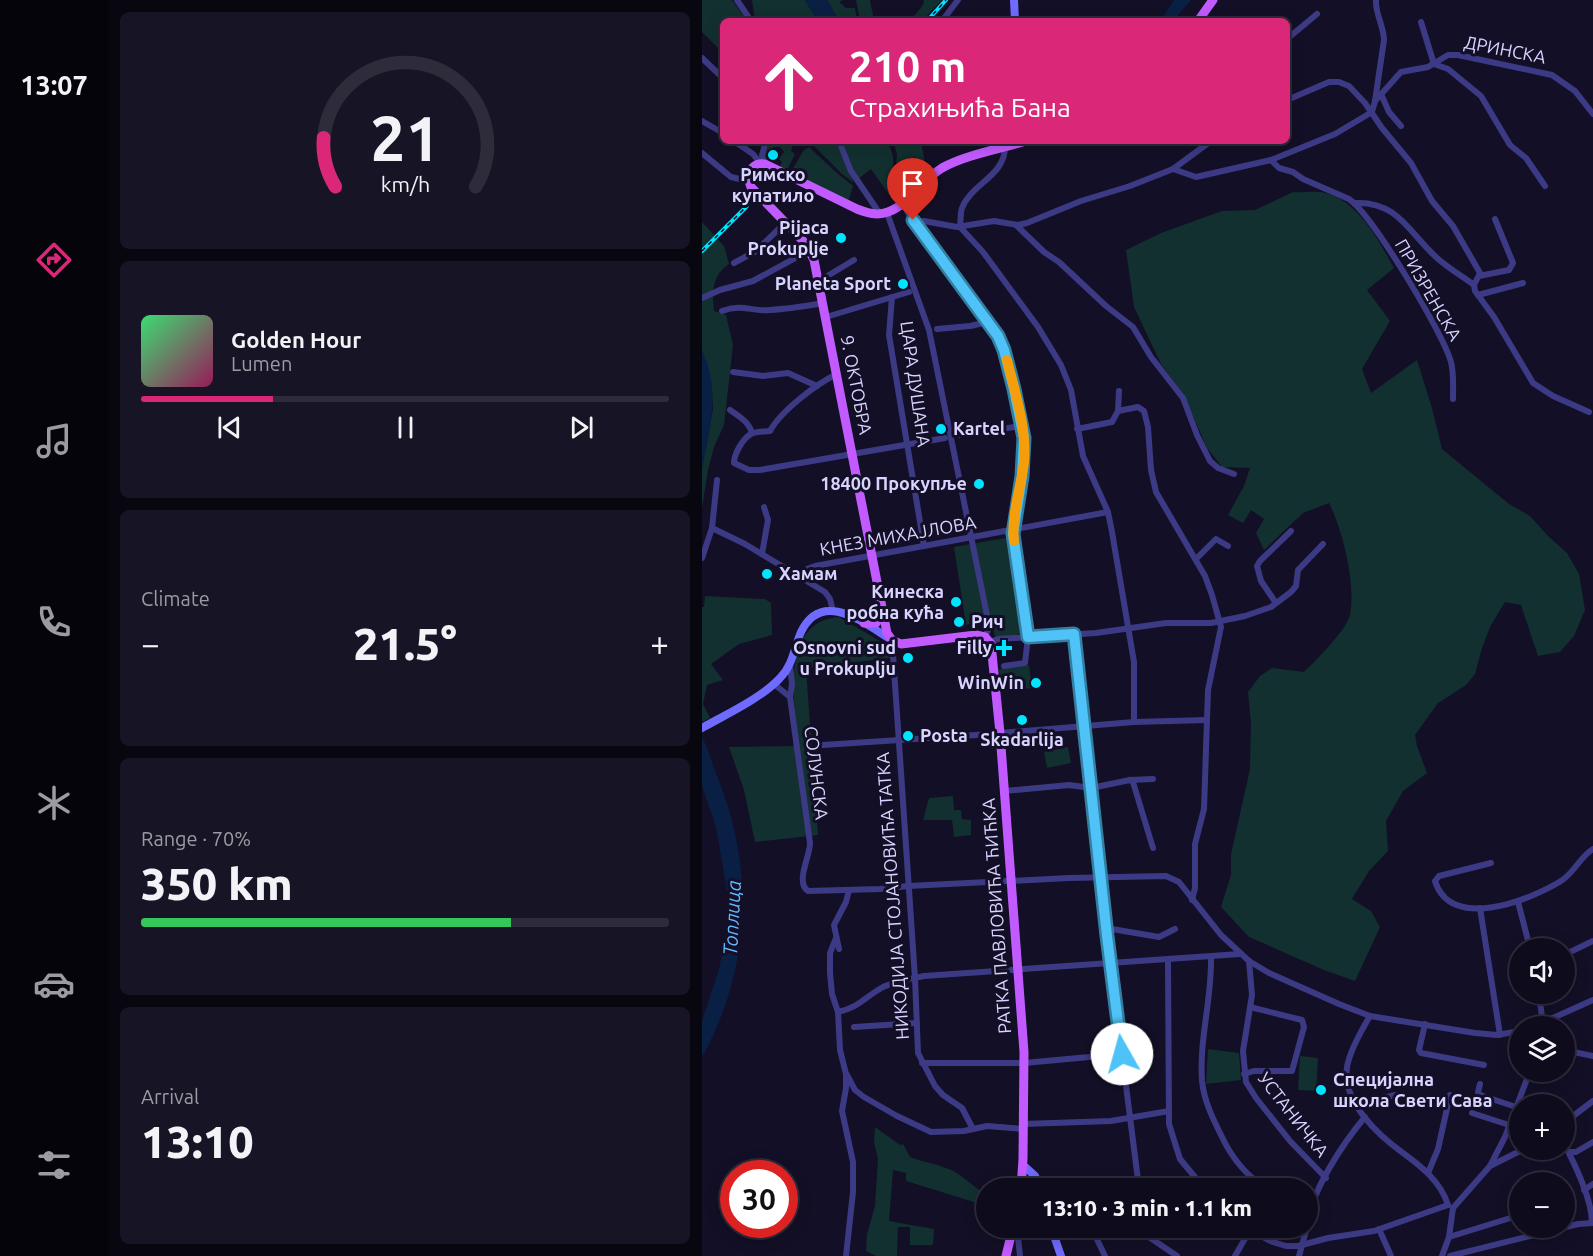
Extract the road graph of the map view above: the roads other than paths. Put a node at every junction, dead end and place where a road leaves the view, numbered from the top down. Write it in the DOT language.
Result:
graph roads {
  1 [pos="737,0"];
  2 [pos="958,0"];
  3 [pos="1014,0"];
  4 [pos="1213,0"];
  5 [pos="1376,0"];
  6 [pos="1317,14"];
  7 [pos="749,18"];
  8 [pos="944,18"];
  9 [pos="1015,18"];
  10 [pos="1200,18"];
  11 [pos="1421,22"];
  12 [pos="1290,36"];
  13 [pos="702,58"];
  14 [pos="1434,64"];
  15 [pos="720,75"];
  16 [pos="1380,94"];
  17 [pos="1290,99"];
  18 [pos="1375,101"];
  19 [pos="1372,112"];
  20 [pos="1593,114"];
  21 [pos="702,121"];
  22 [pos="1401,126"];
  23 [pos="720,131"];
  24 [pos="738,144"];
  25 [pos="765,144"];
  26 [pos="840,144"];
  27 [pos="1016,144"];
  28 [pos="1207,144"];
  29 [pos="1005,147"];
  30 [pos="702,153"];
  31 [pos="1271,160"];
  32 [pos="761,163"];
  33 [pos="1173,170"];
  34 [pos="748,181"];
  35 [pos="1545,186"];
  36 [pos="903,203"];
  37 [pos="1354,203"];
  38 [pos="883,213"];
  39 [pos="1495,219"];
  40 [pos="786,222"];
  41 [pos="916,223"];
  42 [pos="1016,225"];
  43 [pos="960,227"];
  44 [pos="810,250"];
  45 [pos="854,260"];
  46 [pos="734,263"];
  47 [pos="1479,276"];
  48 [pos="819,281"];
  49 [pos="1523,283"];
  50 [pos="1474,285"];
  51 [pos="909,292"];
  52 [pos="1478,295"];
  53 [pos="892,297"];
  54 [pos="702,298"];
  55 [pos="823,303"];
  56 [pos="722,311"];
  57 [pos="826,317"];
  58 [pos="988,322"];
  59 [pos="937,329"];
  60 [pos="733,372"];
  61 [pos="837,374"];
  62 [pos="817,386"];
  63 [pos="1119,391"];
  64 [pos="1454,399"];
  65 [pos="730,410"];
  66 [pos="1118,411"];
  67 [pos="1589,412"];
  68 [pos="1022,426"];
  69 [pos="1077,429"];
  70 [pos="752,433"];
  71 [pos="958,435"];
  72 [pos="945,438"];
  73 [pos="907,444"];
  74 [pos="852,453"];
  75 [pos="1234,474"];
  76 [pos="717,480"];
  77 [pos="764,507"];
  78 [pos="1108,512"];
  79 [pos="712,528"];
  80 [pos="1013,530"];
  81 [pos="1217,531"];
  82 [pos="1291,531"];
  83 [pos="970,538"];
  84 [pos="1216,538"];
  85 [pos="1323,544"];
  86 [pos="924,546"];
  87 [pos="1228,546"];
  88 [pos="762,554"];
  89 [pos="872,554"];
  90 [pos="702,558"];
  91 [pos="1196,559"];
  92 [pos="804,579"];
  93 [pos="1276,603"];
  94 [pos="833,610"];
  95 [pos="883,612"];
  96 [pos="1220,621"];
  97 [pos="864,623"];
  98 [pos="1130,629"];
  99 [pos="1074,634"];
  100 [pos="1028,637"];
  101 [pos="988,639"];
  102 [pos="892,640"];
  103 [pos="790,664"];
  104 [pos="1004,666"];
  105 [pos="774,684"];
  106 [pos="790,697"];
  107 [pos="1207,720"];
  108 [pos="1134,722"];
  109 [pos="1084,727"];
  110 [pos="702,728"];
  111 [pos="1000,733"];
  112 [pos="898,739"];
  113 [pos="823,745"];
  114 [pos="1153,779"];
  115 [pos="1130,780"];
  116 [pos="1091,788"];
  117 [pos="1004,791"];
  118 [pos="1153,848"];
  119 [pos="1593,849"];
  120 [pos="1491,863"];
  121 [pos="1101,877"];
  122 [pos="1010,881"];
  123 [pos="908,886"];
  124 [pos="849,890"];
  125 [pos="1192,900"];
  126 [pos="1518,902"];
  127 [pos="1480,908"];
  128 [pos="1106,928"];
  129 [pos="1175,929"];
  130 [pos="836,938"];
  131 [pos="1527,938"];
  132 [pos="1593,941"];
  133 [pos="838,949"];
  134 [pos="1575,950"];
  135 [pos="1240,954"];
  136 [pos="1211,957"];
  137 [pos="1168,960"];
  138 [pos="1249,961"];
  139 [pos="1111,965"];
  140 [pos="1017,971"];
  141 [pos="915,978"];
  142 [pos="1593,1000"];
  143 [pos="1250,1007"];
  144 [pos="838,1012"];
  145 [pos="1370,1016"];
  146 [pos="1560,1016"];
  147 [pos="916,1023"];
  148 [pos="1425,1024"];
  149 [pos="854,1027"];
  150 [pos="1509,1034"];
  151 [pos="1500,1035"];
  152 [pos="1575,1052"];
  153 [pos="1122,1054"];
  154 [pos="1593,1056"];
  155 [pos="1024,1063"];
  156 [pos="922,1064"];
  157 [pos="1484,1065"];
  158 [pos="846,1074"];
  159 [pos="1244,1074"];
  160 [pos="1480,1084"];
  161 [pos="1395,1095"];
  162 [pos="1450,1095"];
  163 [pos="1593,1101"];
  164 [pos="1509,1105"];
  165 [pos="1359,1108"];
  166 [pos="1169,1111"];
  167 [pos="1472,1113"];
  168 [pos="1575,1115"];
  169 [pos="1365,1117"];
  170 [pos="1129,1119"];
  171 [pos="1509,1125"];
  172 [pos="1023,1126"];
  173 [pos="973,1129"];
  174 [pos="1593,1142"];
  175 [pos="1575,1152"];
  176 [pos="1509,1157"];
  177 [pos="1572,1160"];
  178 [pos="1023,1165"];
  179 [pos="1490,1167"];
  180 [pos="1428,1173"];
  181 [pos="1022,1178"];
  182 [pos="1036,1178"];
  183 [pos="1138,1178"];
  184 [pos="1195,1178"];
  185 [pos="1253,1178"];
  186 [pos="1326,1178"];
  187 [pos="1593,1184"];
  188 [pos="1584,1191"];
  189 [pos="1318,1193"];
  190 [pos="1450,1207"];
  191 [pos="1509,1218"];
  192 [pos="1592,1223"];
  193 [pos="1379,1229"];
  194 [pos="1449,1237"];
  195 [pos="1012,1238"];
  196 [pos="1017,1238"];
  197 [pos="1055,1238"];
  198 [pos="1096,1238"];
  199 [pos="1154,1238"];
  200 [pos="1244,1238"];
  201 [pos="1264,1238"];
  202 [pos="1305,1238"];
  203 [pos="1303,1244"];
  204 [pos="1446,1248"];
  205 [pos="846,1256"];
  206 [pos="1006,1256"];
  207 [pos="1020,1256"];
  208 [pos="1061,1256"];
  209 [pos="1105,1256"];
  210 [pos="1177,1256"];
  211 [pos="1235,1256"];
  212 [pos="1299,1256"];
  213 [pos="1391,1256"];
  214 [pos="1442,1256"];
  215 [pos="1449,1256"];
  1 -- 7 [label="street"];
  2 -- 8 [label="street"];
  3 -- 9 [label="main road"];
  4 -- 10 [label="main road"];
  5 -- 18 [label="street"];
  6 -- 12 [label="street"];
  11 -- 14 [label="street"];
  13 -- 15 [label="street"];
  14 -- 16 [label="street, ДРИНСКА"];
  14 -- 20 [label="street, ДРИНСКА"];
  14 -- 35 [label="street"];
  16 -- 18 [label="street, ДРИНСКА"];
  16 -- 22 [label="street"];
  17 -- 19 [label="street"];
  18 -- 19 [label="street"];
  19 -- 31 [label="street"];
  19 -- 47 [label="street"];
  21 -- 23 [label="street"];
  24 -- 32 [label="street"];
  25 -- 32 [label="street"];
  26 -- 38 [label="street"];
  27 -- 29 [label="main road"];
  28 -- 33 [label="street"];
  29 -- 36 [label="main road"];
  29 -- 43 [label="street"];
  30 -- 34 [label="street"];
  31 -- 33 [label="street"];
  31 -- 37 [label="street, ПРИЗРЕНСКА"];
  32 -- 34 [label="main road"];
  32 -- 38 [label="main road"];
  33 -- 42 [label="street"];
  34 -- 40 [label="main road, 9. ОКТОБРА"];
  36 -- 38 [label="main road"];
  36 -- 41 [label="street"];
  37 -- 50 [label="street, ПРИЗРЕНСКА"];
  37 -- 64 [label="street, ПРИЗРЕНСКА"];
  38 -- 83 [label="street"];
  39 -- 47 [label="street"];
  40 -- 44 [label="main road, 9. ОКТОБРА"];
  40 -- 46 [label="street"];
  41 -- 43 [label="street"];
  41 -- 58 [label="street"];
  42 -- 43 [label="street"];
  42 -- 75 [label="street"];
  43 -- 69 [label="street"];
  44 -- 48 [label="main road, 9. ОКТОБРА"];
  44 -- 54 [label="street"];
  45 -- 48 [label="street"];
  47 -- 50 [label="street"];
  48 -- 55 [label="main road, 9. ОКТОБРА"];
  49 -- 52 [label="street"];
  50 -- 52 [label="street"];
  51 -- 53 [label="street"];
  52 -- 67 [label="street"];
  53 -- 57 [label="street"];
  53 -- 73 [label="street, ЦАРА ДУШАНА"];
  55 -- 56 [label="street"];
  55 -- 57 [label="main road, 9. ОКТОБРА"];
  57 -- 61 [label="main road, 9. ОКТОБРА"];
  58 -- 59 [label="street"];
  58 -- 68 [label="street"];
  60 -- 62 [label="street"];
  61 -- 62 [label="street"];
  61 -- 74 [label="main road, 9. ОКТОБРА"];
  62 -- 70 [label="street"];
  63 -- 66 [label="street"];
  65 -- 70 [label="street"];
  66 -- 69 [label="street"];
  66 -- 91 [label="street"];
  68 -- 71 [label="street"];
  68 -- 80 [label="street"];
  69 -- 78 [label="street"];
  70 -- 74 [label="street"];
  72 -- 73 [label="street"];
  73 -- 74 [label="street"];
  73 -- 86 [label="street, ЦАРА ДУШАНА"];
  74 -- 89 [label="main road, 9. ОКТОБРА"];
  76 -- 79 [label="street"];
  77 -- 88 [label="street"];
  78 -- 80 [label="street, КНЕЗ МИХАЈЛОВА"];
  78 -- 98 [label="street"];
  79 -- 88 [label="street, КНЕЗ МИХАЈЛОВА"];
  79 -- 90 [label="street"];
  80 -- 83 [label="street, КНЕЗ МИХАЈЛОВА"];
  80 -- 100 [label="street"];
  81 -- 84 [label="street"];
  82 -- 93 [label="street"];
  83 -- 86 [label="street, КНЕЗ МИХАЈЛОВА"];
  83 -- 101 [label="street"];
  84 -- 87 [label="street"];
  84 -- 91 [label="street"];
  85 -- 93 [label="street"];
  86 -- 89 [label="street, КНЕЗ МИХАЈЛОВА"];
  88 -- 92 [label="street, КНЕЗ МИХАЈЛОВА"];
  89 -- 92 [label="street, КНЕЗ МИХАЈЛОВА"];
  89 -- 95 [label="main road, 9. ОКТОБРА"];
  91 -- 96 [label="street"];
  92 -- 94 [label="street"];
  93 -- 96 [label="street"];
  94 -- 97 [label="main road"];
  94 -- 103 [label="main road"];
  95 -- 97 [label="main road"];
  95 -- 102 [label="main road, 9. ОКТОБРА"];
  96 -- 98 [label="street"];
  96 -- 107 [label="street"];
  97 -- 102 [label="main road"];
  98 -- 99 [label="street"];
  98 -- 108 [label="street"];
  99 -- 100 [label="street"];
  99 -- 109 [label="street"];
  100 -- 101 [label="street"];
  100 -- 104 [label="street"];
  101 -- 102 [label="main road"];
  101 -- 111 [label="main road, РАТКА ПАВЛОВИЋА ЋИЋКА"];
  102 -- 112 [label="street, НИКОДИЈА СТОЈАНОВИЋА ТАТКА"];
  103 -- 105 [label="main road"];
  103 -- 106 [label="street, СОЛУНСКА"];
  105 -- 106 [label="street"];
  105 -- 110 [label="main road"];
  106 -- 124 [label="street, СОЛУНСКА"];
  107 -- 108 [label="street"];
  107 -- 125 [label="street"];
  108 -- 109 [label="street"];
  109 -- 111 [label="street"];
  109 -- 116 [label="street"];
  111 -- 112 [label="street"];
  111 -- 117 [label="main road, РАТКА ПАВЛОВИЋА ЋИЋКА"];
  112 -- 113 [label="street"];
  112 -- 123 [label="street, НИКОДИЈА СТОЈАНОВИЋА ТАТКА"];
  114 -- 115 [label="street"];
  115 -- 116 [label="street"];
  115 -- 118 [label="street"];
  116 -- 117 [label="street"];
  116 -- 121 [label="street"];
  117 -- 122 [label="main road, РАТКА ПАВЛОВИЋА ЋИЋКА"];
  119 -- 126 [label="street"];
  120 -- 127 [label="street"];
  121 -- 122 [label="street"];
  121 -- 125 [label="street"];
  121 -- 128 [label="street"];
  122 -- 123 [label="street"];
  122 -- 140 [label="main road, РАТКА ПАВЛОВИЋА ЋИЋКА"];
  123 -- 124 [label="street"];
  123 -- 141 [label="street, НИКОДИЈА СТОЈАНОВИЋА ТАТКА"];
  124 -- 130 [label="street"];
  125 -- 135 [label="street"];
  126 -- 127 [label="street"];
  126 -- 131 [label="street"];
  127 -- 151 [label="street"];
  128 -- 129 [label="street"];
  128 -- 139 [label="street"];
  130 -- 133 [label="street"];
  130 -- 144 [label="street"];
  132 -- 134 [label="street"];
  135 -- 136 [label="street"];
  135 -- 138 [label="street"];
  136 -- 137 [label="street"];
  136 -- 185 [label="street"];
  137 -- 139 [label="street"];
  137 -- 166 [label="street"];
  138 -- 143 [label="street, УСТАНИЧКА"];
  138 -- 145 [label="street"];
  139 -- 140 [label="street"];
  139 -- 153 [label="street"];
  140 -- 141 [label="street"];
  140 -- 155 [label="main road, РАТКА ПАВЛОВИЋА ЋИЋКА"];
  141 -- 144 [label="street"];
  141 -- 147 [label="street, НИКОДИЈА СТОЈАНОВИЋА ТАТКА"];
  142 -- 146 [label="street"];
  143 -- 159 [label="street, УСТАНИЧКА"];
  143 -- 159 [label="street"];
  144 -- 158 [label="street"];
  145 -- 148 [label="street"];
  145 -- 165 [label="street"];
  147 -- 149 [label="street"];
  147 -- 156 [label="street, НИКОДИЈА СТОЈАНОВИЋА ТАТКА"];
  148 -- 151 [label="street"];
  148 -- 157 [label="street"];
  150 -- 151 [label="street"];
  152 -- 154 [label="street"];
  153 -- 155 [label="street"];
  153 -- 170 [label="street"];
  155 -- 156 [label="street"];
  155 -- 172 [label="main road, РАТКА ПАВЛОВИЋА ЋИЋКА"];
  156 -- 173 [label="street, НИКОДИЈА СТОЈАНОВИЋА ТАТКА"];
  158 -- 173 [label="street"];
  158 -- 205 [label="street"];
  159 -- 186 [label="street, УСТАНИЧКА"];
  160 -- 164 [label="street"];
  161 -- 165 [label="street"];
  162 -- 180 [label="street"];
  163 -- 168 [label="street"];
  165 -- 169 [label="street"];
  166 -- 170 [label="street"];
  166 -- 184 [label="street"];
  167 -- 171 [label="street"];
  169 -- 180 [label="street"];
  169 -- 186 [label="street"];
  170 -- 172 [label="street"];
  170 -- 183 [label="street"];
  171 -- 179 [label="street"];
  172 -- 173 [label="street"];
  172 -- 178 [label="main road, РАТКА ПАВЛОВИЋА ЋИЋКА"];
  174 -- 175 [label="street"];
  176 -- 179 [label="street"];
  177 -- 188 [label="street"];
  178 -- 181 [label="main road, РАТКА ПАВЛОВИЋА ЋИЋКА"];
  178 -- 182 [label="main road"];
  179 -- 190 [label="street"];
  180 -- 190 [label="street"];
  186 -- 189 [label="street"];
  187 -- 188 [label="street"];
  188 -- 192 [label="street"];
  190 -- 193 [label="street"];
  190 -- 194 [label="street"];
  191 -- 194 [label="street"];
  192 -- 215 [label="street"];
  193 -- 203 [label="street"];
  193 -- 213 [label="street"];
  194 -- 204 [label="street"];
  195 -- 206 [label="main road"];
  196 -- 207 [label="street"];
  197 -- 208 [label="main road"];
  198 -- 209 [label="street"];
  199 -- 210 [label="street"];
  200 -- 211 [label="street"];
  201 -- 203 [label="street"];
  202 -- 203 [label="street"];
  203 -- 212 [label="street"];
  204 -- 214 [label="street"];
  204 -- 215 [label="street"];
}
